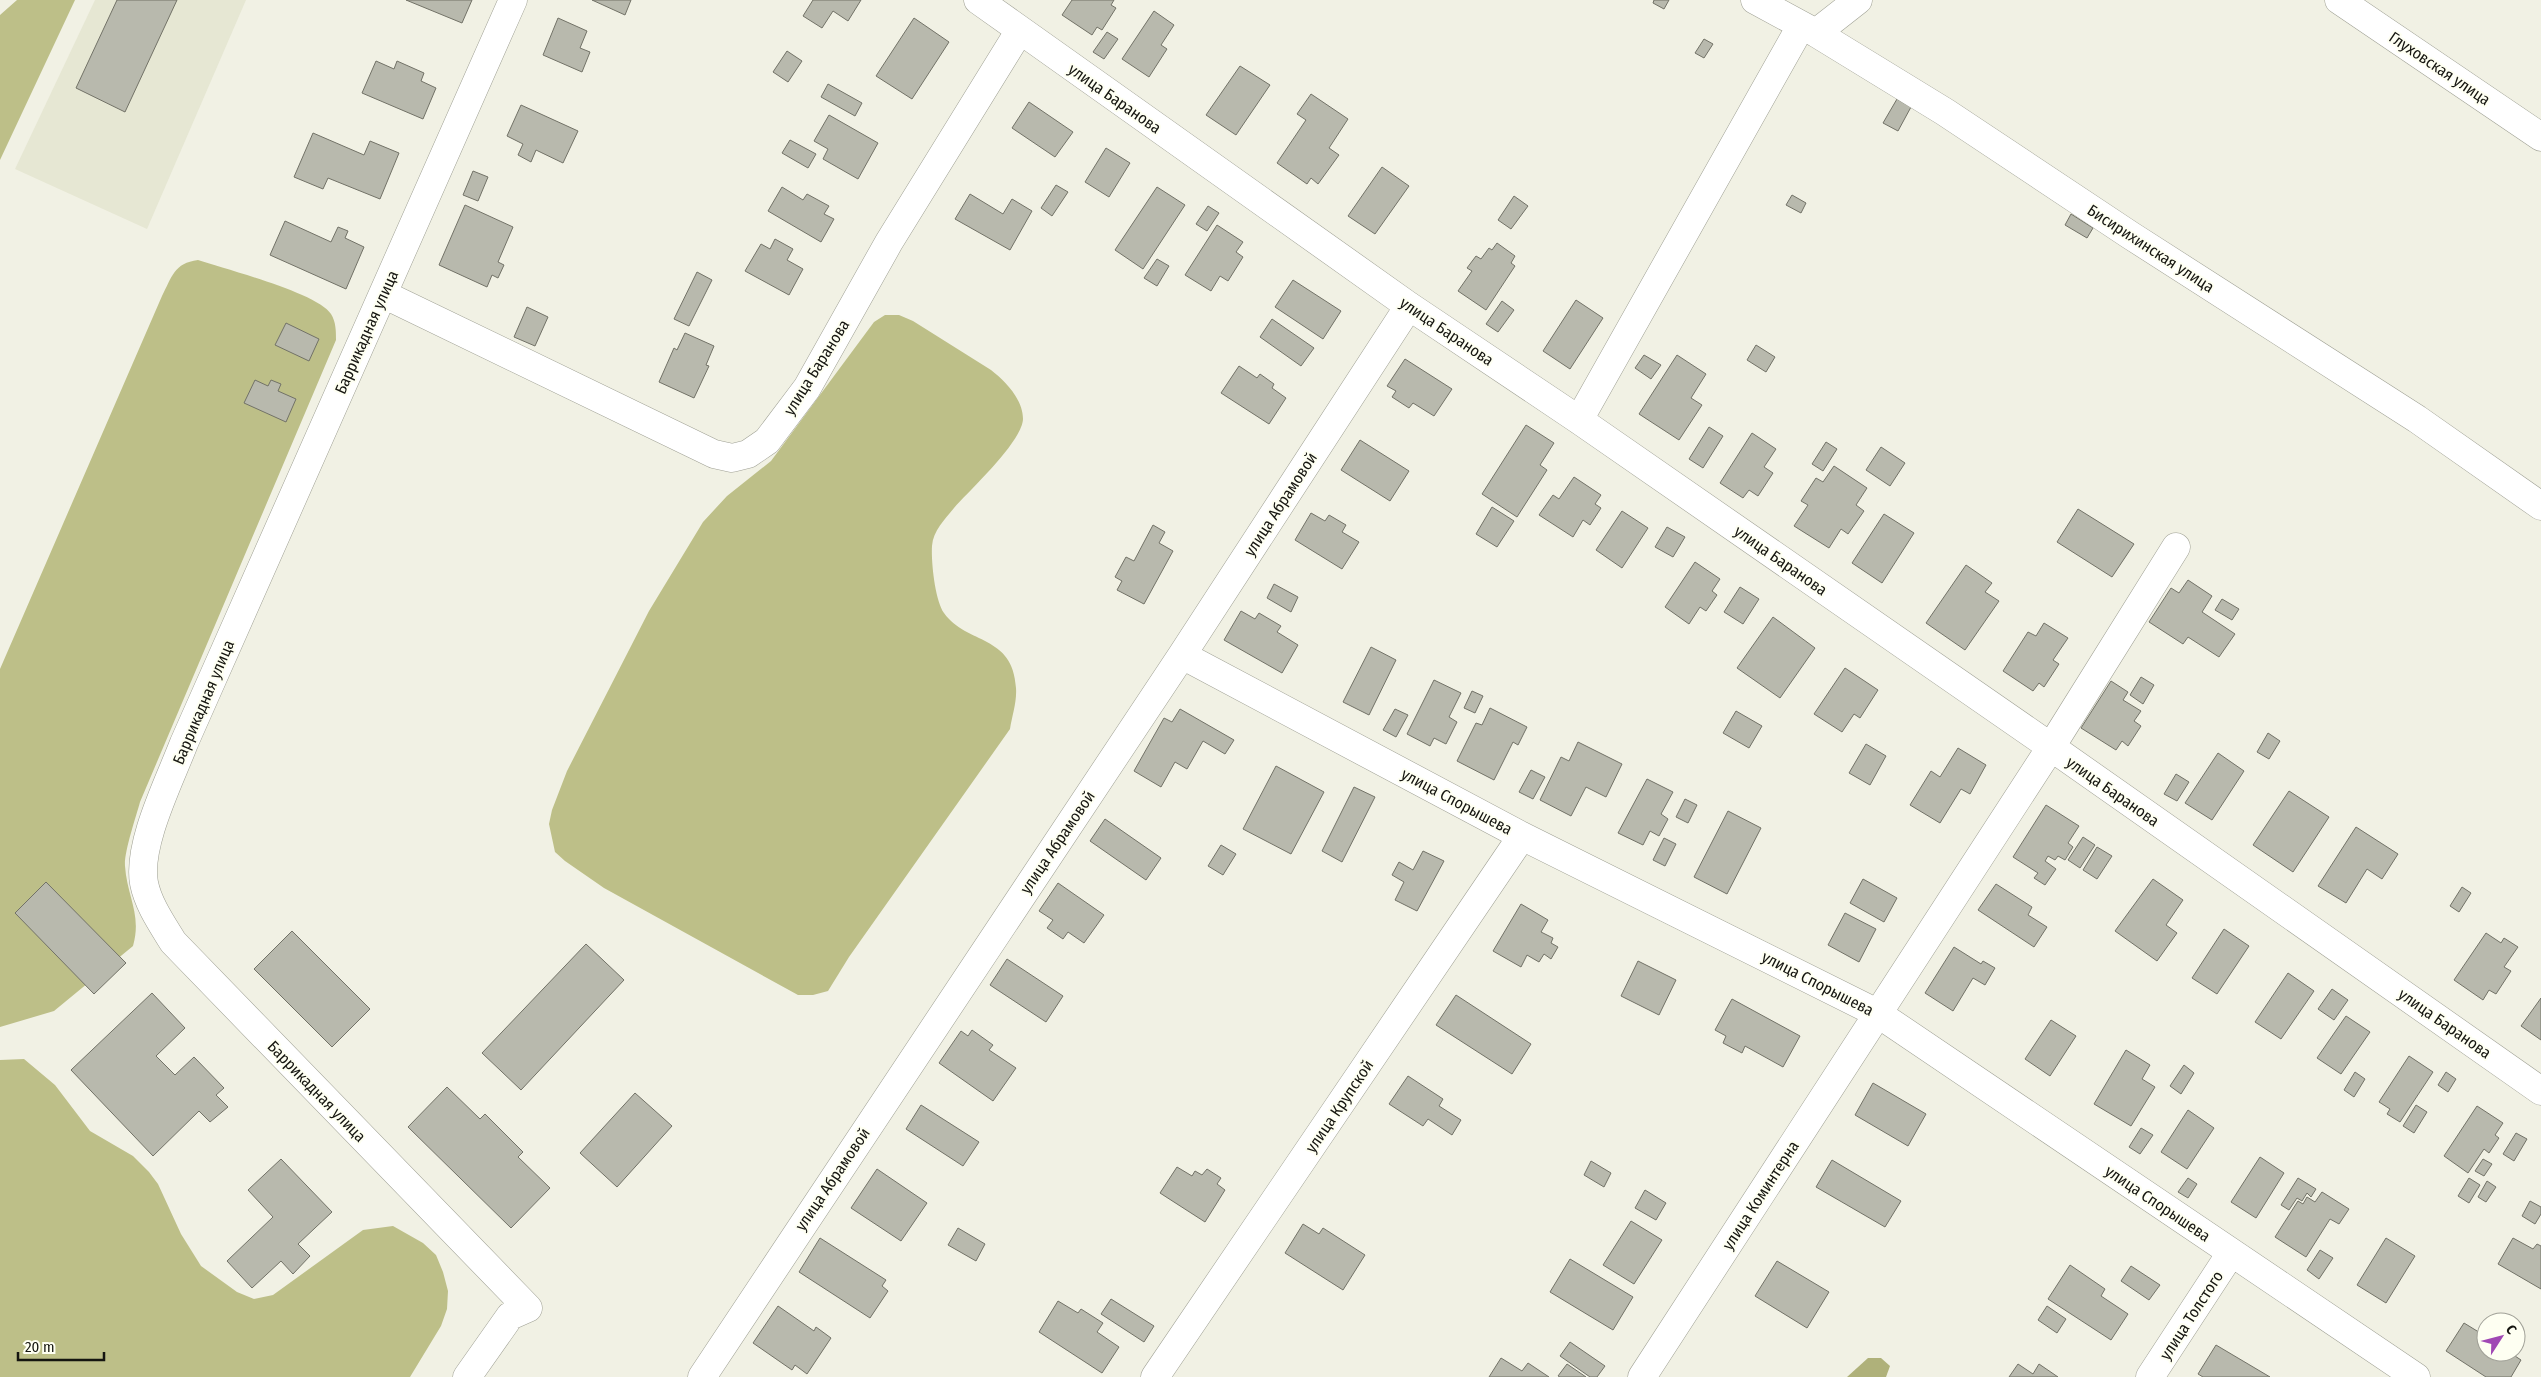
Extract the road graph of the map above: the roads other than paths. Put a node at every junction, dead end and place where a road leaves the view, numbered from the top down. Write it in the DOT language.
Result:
graph roads {
  1 [pos="513,0"];
  2 [pos="978,0"];
  3 [pos="1755,0"];
  4 [pos="1858,0"];
  5 [pos="2339,0"];
  6 [pos="1808,29"];
  7 [pos="1020,30"];
  8 [pos="2541,137"];
  9 [pos="383,294"];
  10 [pos="1409,306"];
  11 [pos="1579,420"];
  12 [pos="2541,506"];
  13 [pos="2176,546"];
  14 [pos="1182,655"];
  15 [pos="2051,747"];
  16 [pos="1522,836"];
  17 [pos="1877,1013"];
  18 [pos="2541,1091"];
  19 [pos="2231,1254"];
  20 [pos="467,1377"];
  21 [pos="702,1377"];
  22 [pos="1155,1377"];
  23 [pos="1642,1377"];
  24 [pos="2150,1377"];
  25 [pos="2416,1377"];
  1 -- 9 [label="street, Баррикадная улица"];
  2 -- 7 [label="street, улица Баранова"];
  3 -- 6 [label="street, Бисирихинская улица"];
  4 -- 6 [label="street"];
  5 -- 8 [label="street, Глуховская улица"];
  6 -- 11 [label="street"];
  6 -- 12 [label="street, Бисирихинская улица"];
  7 -- 9 [label="street, улица Баранова"];
  7 -- 10 [label="street, улица Баранова"];
  9 -- 20 [label="street, Баррикадная улица"];
  10 -- 11 [label="street, улица Баранова"];
  10 -- 14 [label="street, улица Абрамовой"];
  11 -- 15 [label="street, улица Баранова"];
  13 -- 15 [label="street, улица Коминтерна"];
  14 -- 16 [label="street, улица Спорышева"];
  14 -- 21 [label="street, улица Абрамовой"];
  15 -- 17 [label="street, улица Коминтерна"];
  15 -- 18 [label="street, улица Баранова"];
  16 -- 17 [label="street, улица Спорышева"];
  16 -- 22 [label="street, улица Крупской"];
  17 -- 19 [label="street, улица Спорышева"];
  17 -- 23 [label="street, улица Коминтерна"];
  19 -- 24 [label="street, улица Толстого"];
  19 -- 25 [label="street, улица Спорышева"];
}
